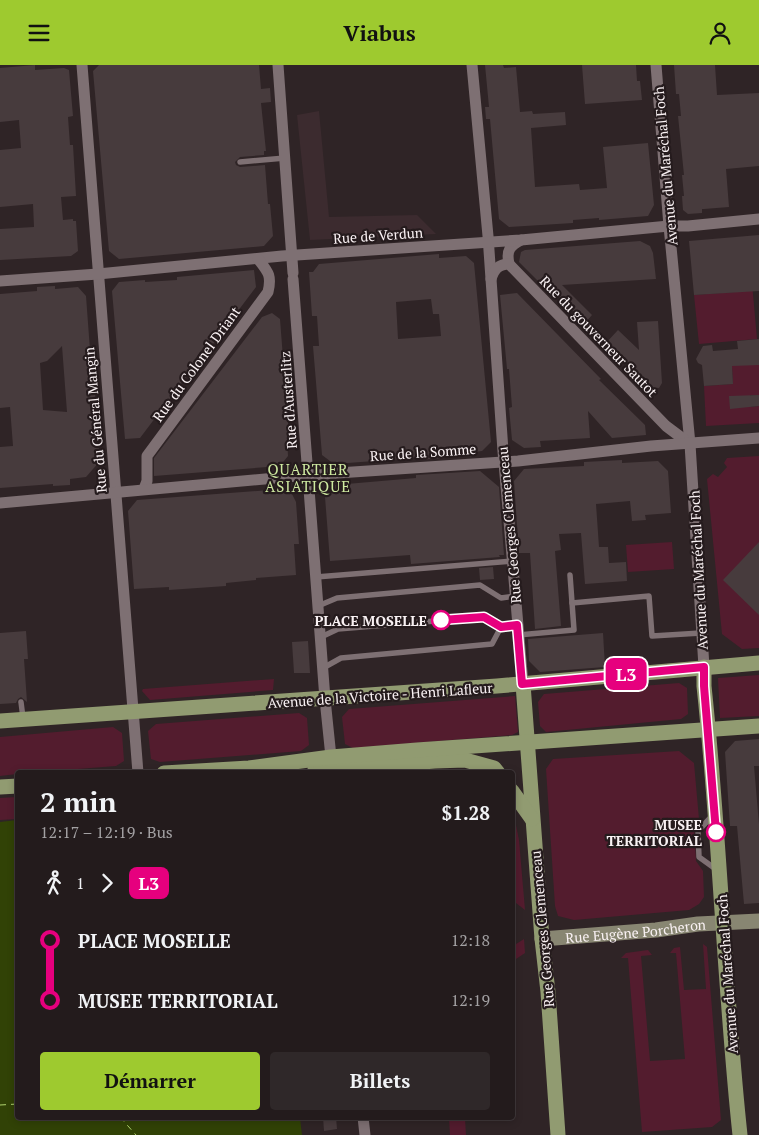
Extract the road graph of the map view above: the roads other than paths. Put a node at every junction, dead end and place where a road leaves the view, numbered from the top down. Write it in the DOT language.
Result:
graph roads {
  1 [pos="82,65"];
  2 [pos="278,65"];
  3 [pos="472,65"];
  4 [pos="656,65"];
  5 [pos="285,158"];
  6 [pos="240,162"];
  7 [pos="759,219"];
  8 [pos="669,226"];
  9 [pos="521,240"];
  10 [pos="488,242"];
  11 [pos="292,256"];
  12 [pos="258,259"];
  13 [pos="509,264"];
  14 [pos="98,274"];
  15 [pos="491,279"];
  16 [pos="0,281"];
  17 [pos="759,438"];
  18 [pos="690,444"];
  19 [pos="504,461"];
  20 [pos="308,475"];
  21 [pos="144,489"];
  22 [pos="116,493"];
  23 [pos="0,503"];
  24 [pos="512,561"];
  25 [pos="570,575"];
  26 [pos="316,577"];
  27 [pos="514,596"];
  28 [pos="572,603"];
  29 [pos="318,606"];
  30 [pos="501,627"];
  31 [pos="518,630"];
  32 [pos="701,633"];
  33 [pos="321,637"];
  34 [pos="759,663"];
  35 [pos="704,667"];
  36 [pos="324,668"];
  37 [pos="522,684"];
  38 [pos="325,699"];
  39 [pos="21,702"];
  40 [pos="133,713"];
  41 [pos="23,720"];
  42 [pos="0,721"];
  43 [pos="759,726"];
  44 [pos="708,730"];
  45 [pos="527,743"];
  46 [pos="332,757"];
  47 [pos="249,768"];
  48 [pos="138,770"];
  49 [pos="215,770"];
  50 [pos="496,770"];
  51 [pos="15,786"];
  52 [pos="0,787"];
  53 [pos="515,795"];
  54 [pos="533,820"];
  55 [pos="759,921"];
  56 [pos="724,923"];
  57 [pos="542,939"];
  58 [pos="363,1120"];
  59 [pos="364,1135"];
  60 [pos="558,1135"];
  61 [pos="740,1135"];
  1 -- 14 [label="street, Rue du Général Mangin"];
  2 -- 5 [label="street, Rue d'Austerlitz"];
  3 -- 10 [label="street, Rue Georges Clemenceau"];
  4 -- 8 [label="street, Avenue du Maréchal Foch"];
  5 -- 6 [label="lane"];
  5 -- 11 [label="street, Rue d'Austerlitz"];
  7 -- 8 [label="street, Rue de Verdun"];
  8 -- 9 [label="street, Rue de Verdun"];
  8 -- 18 [label="street, Avenue du Maréchal Foch"];
  9 -- 10 [label="street, Rue de Verdun"];
  9 -- 13 [label="street"];
  10 -- 11 [label="street, Rue de Verdun"];
  10 -- 15 [label="street, Rue Georges Clemenceau"];
  11 -- 12 [label="street, Rue de Verdun"];
  11 -- 20 [label="street, Rue d'Austerlitz"];
  12 -- 14 [label="street, Rue de Verdun"];
  12 -- 21 [label="street, Rue du Colonel Driant"];
  13 -- 15 [label="street"];
  13 -- 18 [label="street, Rue du gouverneur Sautot"];
  14 -- 16 [label="street, Rue de Verdun"];
  14 -- 22 [label="street, Rue du Général Mangin"];
  15 -- 19 [label="street, Rue Georges Clemenceau"];
  17 -- 18 [label="street, Rue de la Somme"];
  18 -- 19 [label="street, Rue de la Somme"];
  18 -- 32 [label="street, Avenue du Maréchal Foch"];
  19 -- 20 [label="street, Rue de la Somme"];
  19 -- 24 [label="street, Rue Georges Clemenceau"];
  20 -- 21 [label="street, Rue de la Somme"];
  20 -- 26 [label="street, Rue d'Austerlitz"];
  21 -- 22 [label="street, Rue de la Somme"];
  22 -- 23 [label="street, Rue de la Somme"];
  22 -- 40 [label="street, Rue du Général Mangin"];
  24 -- 26 [label="lane"];
  24 -- 27 [label="street, Rue Georges Clemenceau"];
  25 -- 28 [label="lane"];
  26 -- 29 [label="street, Rue d'Austerlitz"];
  27 -- 29 [label="lane"];
  27 -- 31 [label="street, Rue Georges Clemenceau"];
  28 -- 31 [label="lane"];
  28 -- 32 [label="lane"];
  29 -- 33 [label="street, Rue d'Austerlitz"];
  30 -- 31 [label="lane"];
  30 -- 33 [label="lane"];
  30 -- 36 [label="lane"];
  31 -- 37 [label="street, Rue Georges Clemenceau"];
  32 -- 35 [label="street, Avenue du Maréchal Foch"];
  33 -- 36 [label="street, Rue d'Austerlitz"];
  34 -- 35 [label="main road, Avenue de la Victoire - Henri Lafleur"];
  35 -- 37 [label="main road, Avenue de la Victoire - Henri Lafleur"];
  35 -- 44 [label="main road, Avenue du Maréchal Foch"];
  36 -- 38 [label="street, Rue d'Austerlitz"];
  37 -- 38 [label="main road, Avenue de la Victoire - Henri Lafleur"];
  37 -- 45 [label="main road, Rue Georges Clemenceau"];
  38 -- 40 [label="main road, Avenue de la Victoire - Henri Lafleur"];
  38 -- 46 [label="street, Rue d'Austerlitz"];
  39 -- 41 [label="lane"];
  40 -- 41 [label="main road, Avenue de la Victoire - Henri Lafleur"];
  40 -- 48 [label="street, Rue du Général Mangin"];
  41 -- 42 [label="main road, Avenue de la Victoire - Henri Lafleur"];
  43 -- 44 [label="main road"];
  44 -- 45 [label="main road"];
  44 -- 56 [label="main road, Avenue du Maréchal Foch"];
  45 -- 46 [label="main road"];
  45 -- 54 [label="main road, Rue Georges Clemenceau"];
  46 -- 47 [label="main road"];
  47 -- 49 [label="main road"];
  47 -- 50 [label="main road"];
  51 -- 52 [label="main road"];
  53 -- 54 [label="main road"];
  54 -- 57 [label="main road, Rue Georges Clemenceau"];
  55 -- 56 [label="street, Rue Eugène Porcheron"];
  56 -- 57 [label="street, Rue Eugène Porcheron"];
  56 -- 61 [label="main road, Avenue du Maréchal Foch"];
  57 -- 60 [label="main road, Rue Georges Clemenceau"];
  58 -- 59 [label="street"];
}
